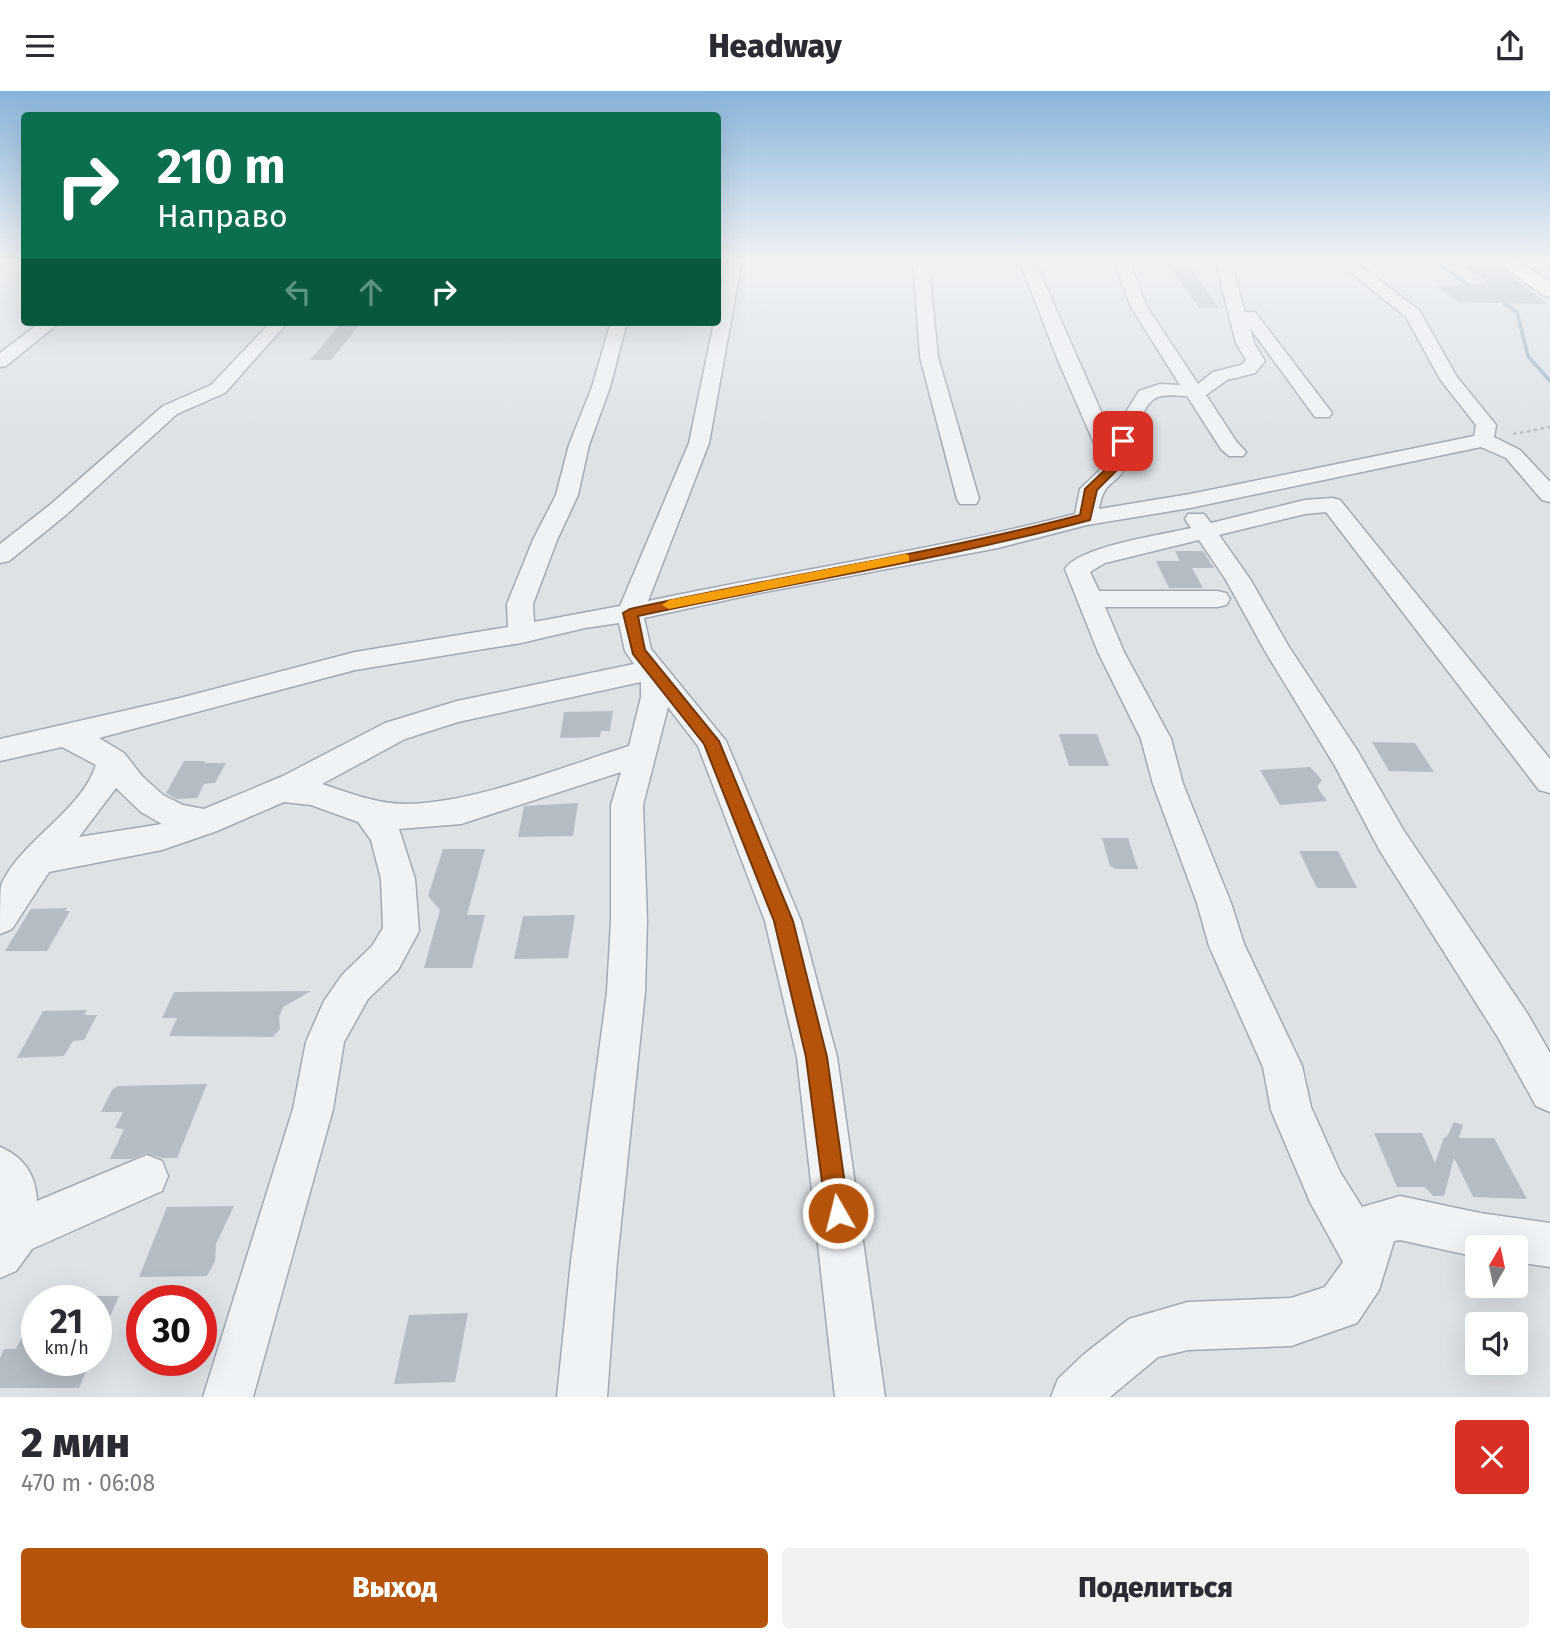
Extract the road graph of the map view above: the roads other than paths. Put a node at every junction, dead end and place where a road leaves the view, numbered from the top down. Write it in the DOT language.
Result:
graph roads {
  1 [pos="723,320"];
  2 [pos="925,320"];
  3 [pos="1052,320"];
  4 [pos="1148,320"];
  5 [pos="1239,320"];
  6 [pos="1251,320"];
  7 [pos="1415,320"];
  8 [pos="47,326"];
  9 [pos="276,326"];
  10 [pos="618,326"];
  11 [pos="0,362"];
  12 [pos="1195,391"];
  13 [pos="1322,413"];
  14 [pos="1483,440"];
  15 [pos="1236,452"];
  16 [pos="1115,467"];
  17 [pos="1550,495"];
  18 [pos="968,499"];
  19 [pos="1182,503"];
  20 [pos="1086,518"];
  21 [pos="1206,531"];
  22 [pos="0,556"];
  23 [pos="1091,599"];
  24 [pos="1217,599"];
  25 [pos="630,613"];
  26 [pos="521,634"];
  27 [pos="654,671"];
  28 [pos="62,734"];
  29 [pos="0,750"];
  30 [pos="641,754"];
  31 [pos="113,761"];
  32 [pos="1550,781"];
  33 [pos="283,790"];
  34 [pos="369,813"];
  35 [pos="206,822"];
  36 [pos="39,860"];
  37 [pos="0,918"];
  38 [pos="1550,1092"];
  39 [pos="0,1168"];
  40 [pos="147,1176"];
  41 [pos="8,1244"];
  42 [pos="1550,1245"];
  43 [pos="1367,1258"];
  44 [pos="228,1397"];
  45 [pos="582,1397"];
  46 [pos="860,1397"];
  47 [pos="1076,1397"];
  1 -- 25 [label="street"];
  2 -- 18 [label="street"];
  3 -- 16 [label="street"];
  4 -- 12 [label="street"];
  5 -- 12 [label="street"];
  6 -- 13 [label="street"];
  7 -- 14 [label="street"];
  8 -- 11 [label="street"];
  9 -- 22 [label="street"];
  10 -- 26 [label="street"];
  12 -- 15 [label="street"];
  12 -- 16 [label="street"];
  14 -- 17 [label="street"];
  14 -- 19 [label="street"];
  16 -- 20 [label="street"];
  19 -- 20 [label="street"];
  19 -- 21 [label="street"];
  20 -- 25 [label="street"];
  21 -- 23 [label="street"];
  21 -- 32 [label="street"];
  21 -- 38 [label="street"];
  23 -- 24 [label="street"];
  23 -- 43 [label="street"];
  25 -- 26 [label="street"];
  25 -- 27 [label="street"];
  26 -- 28 [label="street"];
  27 -- 30 [label="street"];
  27 -- 33 [label="street"];
  27 -- 46 [label="street"];
  28 -- 29 [label="street"];
  28 -- 31 [label="street"];
  30 -- 34 [label="street"];
  30 -- 45 [label="street"];
  31 -- 35 [label="street"];
  31 -- 36 [label="street"];
  33 -- 34 [label="street"];
  33 -- 35 [label="street"];
  34 -- 44 [label="street"];
  35 -- 36 [label="street"];
  36 -- 37 [label="street"];
  39 -- 41 [label="street"];
  40 -- 41 [label="street"];
  42 -- 43 [label="street"];
  43 -- 47 [label="street"];
}
